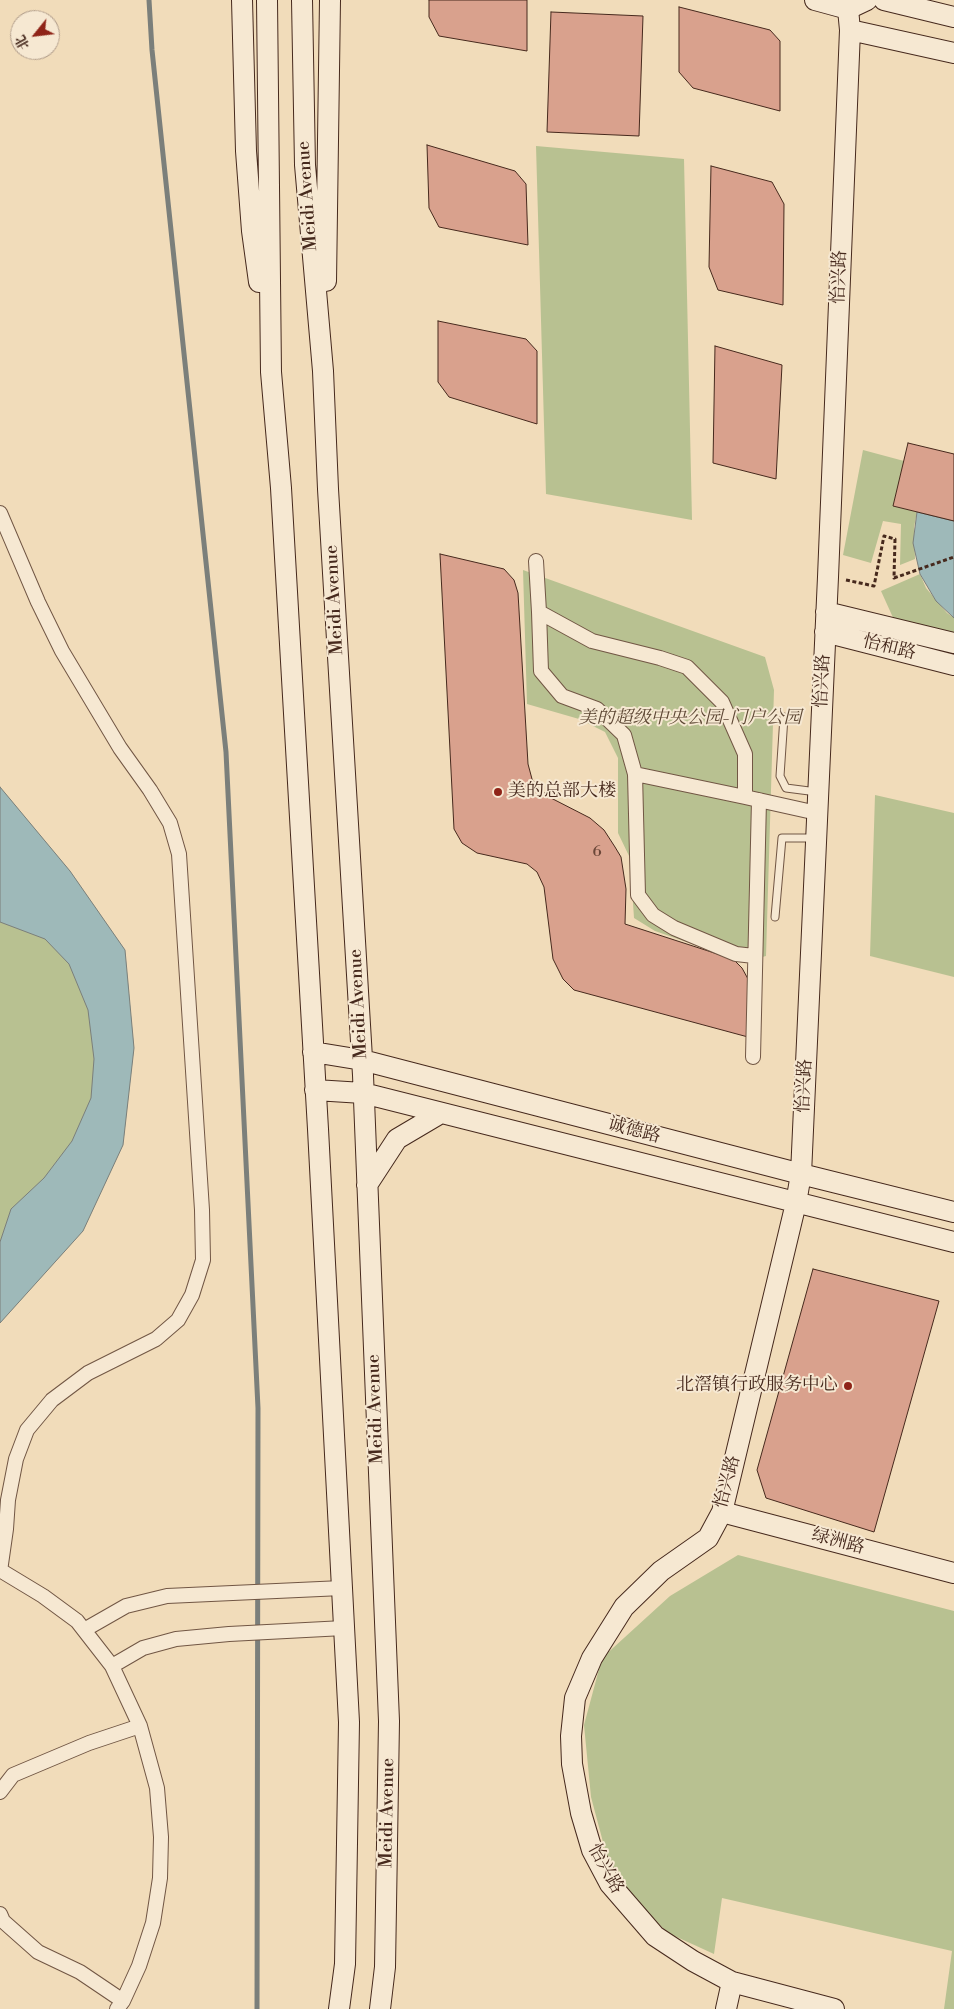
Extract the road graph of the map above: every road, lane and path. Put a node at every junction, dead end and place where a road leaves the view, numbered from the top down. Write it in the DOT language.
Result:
graph roads {
  1 [pos="242,0"];
  2 [pos="267,0"];
  3 [pos="302,0"];
  4 [pos="330,0"];
  5 [pos="815,0"];
  6 [pos="867,0"];
  7 [pos="871,0"];
  8 [pos="884,0"];
  9 [pos="849,4"];
  10 [pos="954,17"];
  11 [pos="850,30"];
  12 [pos="954,53"];
  13 [pos="323,371"];
  14 [pos="270,372"];
  15 [pos="0,512"];
  16 [pos="954,557"];
  17 [pos="536,561"];
  18 [pos="828,577"];
  19 [pos="539,612"];
  20 [pos="826,612"];
  21 [pos="825,632"];
  22 [pos="954,643"];
  23 [pos="954,665"];
  24 [pos="784,717"];
  25 [pos="635,774"];
  26 [pos="818,792"];
  27 [pos="752,799"];
  28 [pos="817,813"];
  29 [pos="816,838"];
  30 [pos="775,917"];
  31 [pos="754,956"];
  32 [pos="313,1052"];
  33 [pos="753,1057"];
  34 [pos="362,1060"];
  35 [pos="316,1090"];
  36 [pos="363,1094"];
  37 [pos="440,1113"];
  38 [pos="801,1174"];
  39 [pos="367,1185"];
  40 [pos="796,1203"];
  41 [pos="954,1212"];
  42 [pos="954,1242"];
  43 [pos="722,1512"];
  44 [pos="0,1571"];
  45 [pos="954,1573"];
  46 [pos="342,1588"];
  47 [pos="344,1628"];
  48 [pos="84,1630"];
  49 [pos="112,1666"];
  50 [pos="140,1726"];
  51 [pos="0,1792"];
  52 [pos="0,1914"];
  53 [pos="732,1982"];
  54 [pos="120,2005"];
  55 [pos="339,2009"];
  56 [pos="380,2009"];
  57 [pos="726,2009"];
  58 [pos="834,2009"];
  1 -- 14 [label="main road"];
  2 -- 14 [label="main road, Meidi Avenue"];
  3 -- 13 [label="main road, Meidi Avenue"];
  4 -- 13 [label="main road"];
  5 -- 9 [label="main road"];
  6 -- 9 [label="main road"];
  7 -- 11 [label="main road"];
  8 -- 10 [label="main road"];
  9 -- 11 [label="main road, 怡兴路"];
  11 -- 12 [label="main road"];
  11 -- 18 [label="main road, 怡兴路"];
  13 -- 34 [label="main road, Meidi Avenue"];
  14 -- 32 [label="main road, Meidi Avenue"];
  15 -- 44 [label="street"];
  16 -- 18 [label="path"];
  17 -- 19 [label="street"];
  18 -- 20 [label="main road, 怡兴路"];
  19 -- 25 [label="street"];
  19 -- 27 [label="street"];
  20 -- 21 [label="main road, 怡兴路"];
  20 -- 22 [label="main road, 怡和路"];
  21 -- 23 [label="main road, 怡和路"];
  21 -- 26 [label="main road, 怡兴路"];
  24 -- 26 [label="lane"];
  25 -- 27 [label="street"];
  25 -- 31 [label="street"];
  26 -- 28 [label="main road, 怡兴路"];
  27 -- 28 [label="street"];
  27 -- 31 [label="street"];
  28 -- 29 [label="main road, 怡兴路"];
  29 -- 30 [label="lane"];
  29 -- 38 [label="main road, 怡兴路"];
  31 -- 33 [label="street"];
  32 -- 34 [label="main road, 诚德路"];
  32 -- 35 [label="main road, Meidi Avenue"];
  34 -- 36 [label="main road, Meidi Avenue"];
  34 -- 38 [label="main road, 诚德路"];
  35 -- 36 [label="main road, 诚德路"];
  35 -- 46 [label="main road, Meidi Avenue"];
  36 -- 37 [label="main road, 诚德路"];
  36 -- 39 [label="main road, Meidi Avenue"];
  37 -- 39 [label="main road"];
  37 -- 40 [label="main road, 诚德路"];
  38 -- 40 [label="main road, 怡兴路"];
  38 -- 41 [label="main road, 诚德路"];
  39 -- 56 [label="main road, Meidi Avenue"];
  40 -- 42 [label="main road, 诚德路"];
  40 -- 43 [label="main road, 怡兴路"];
  43 -- 45 [label="main road, 绿洲路"];
  43 -- 53 [label="main road, 怡兴路"];
  44 -- 48 [label="street"];
  46 -- 47 [label="main road, Meidi Avenue"];
  46 -- 48 [label="street"];
  47 -- 49 [label="street"];
  47 -- 55 [label="main road, Meidi Avenue"];
  48 -- 49 [label="street"];
  49 -- 50 [label="street"];
  50 -- 51 [label="street"];
  50 -- 54 [label="street"];
  52 -- 54 [label="street"];
  53 -- 57 [label="main road"];
  53 -- 58 [label="main road, 怡兴路"];
}
